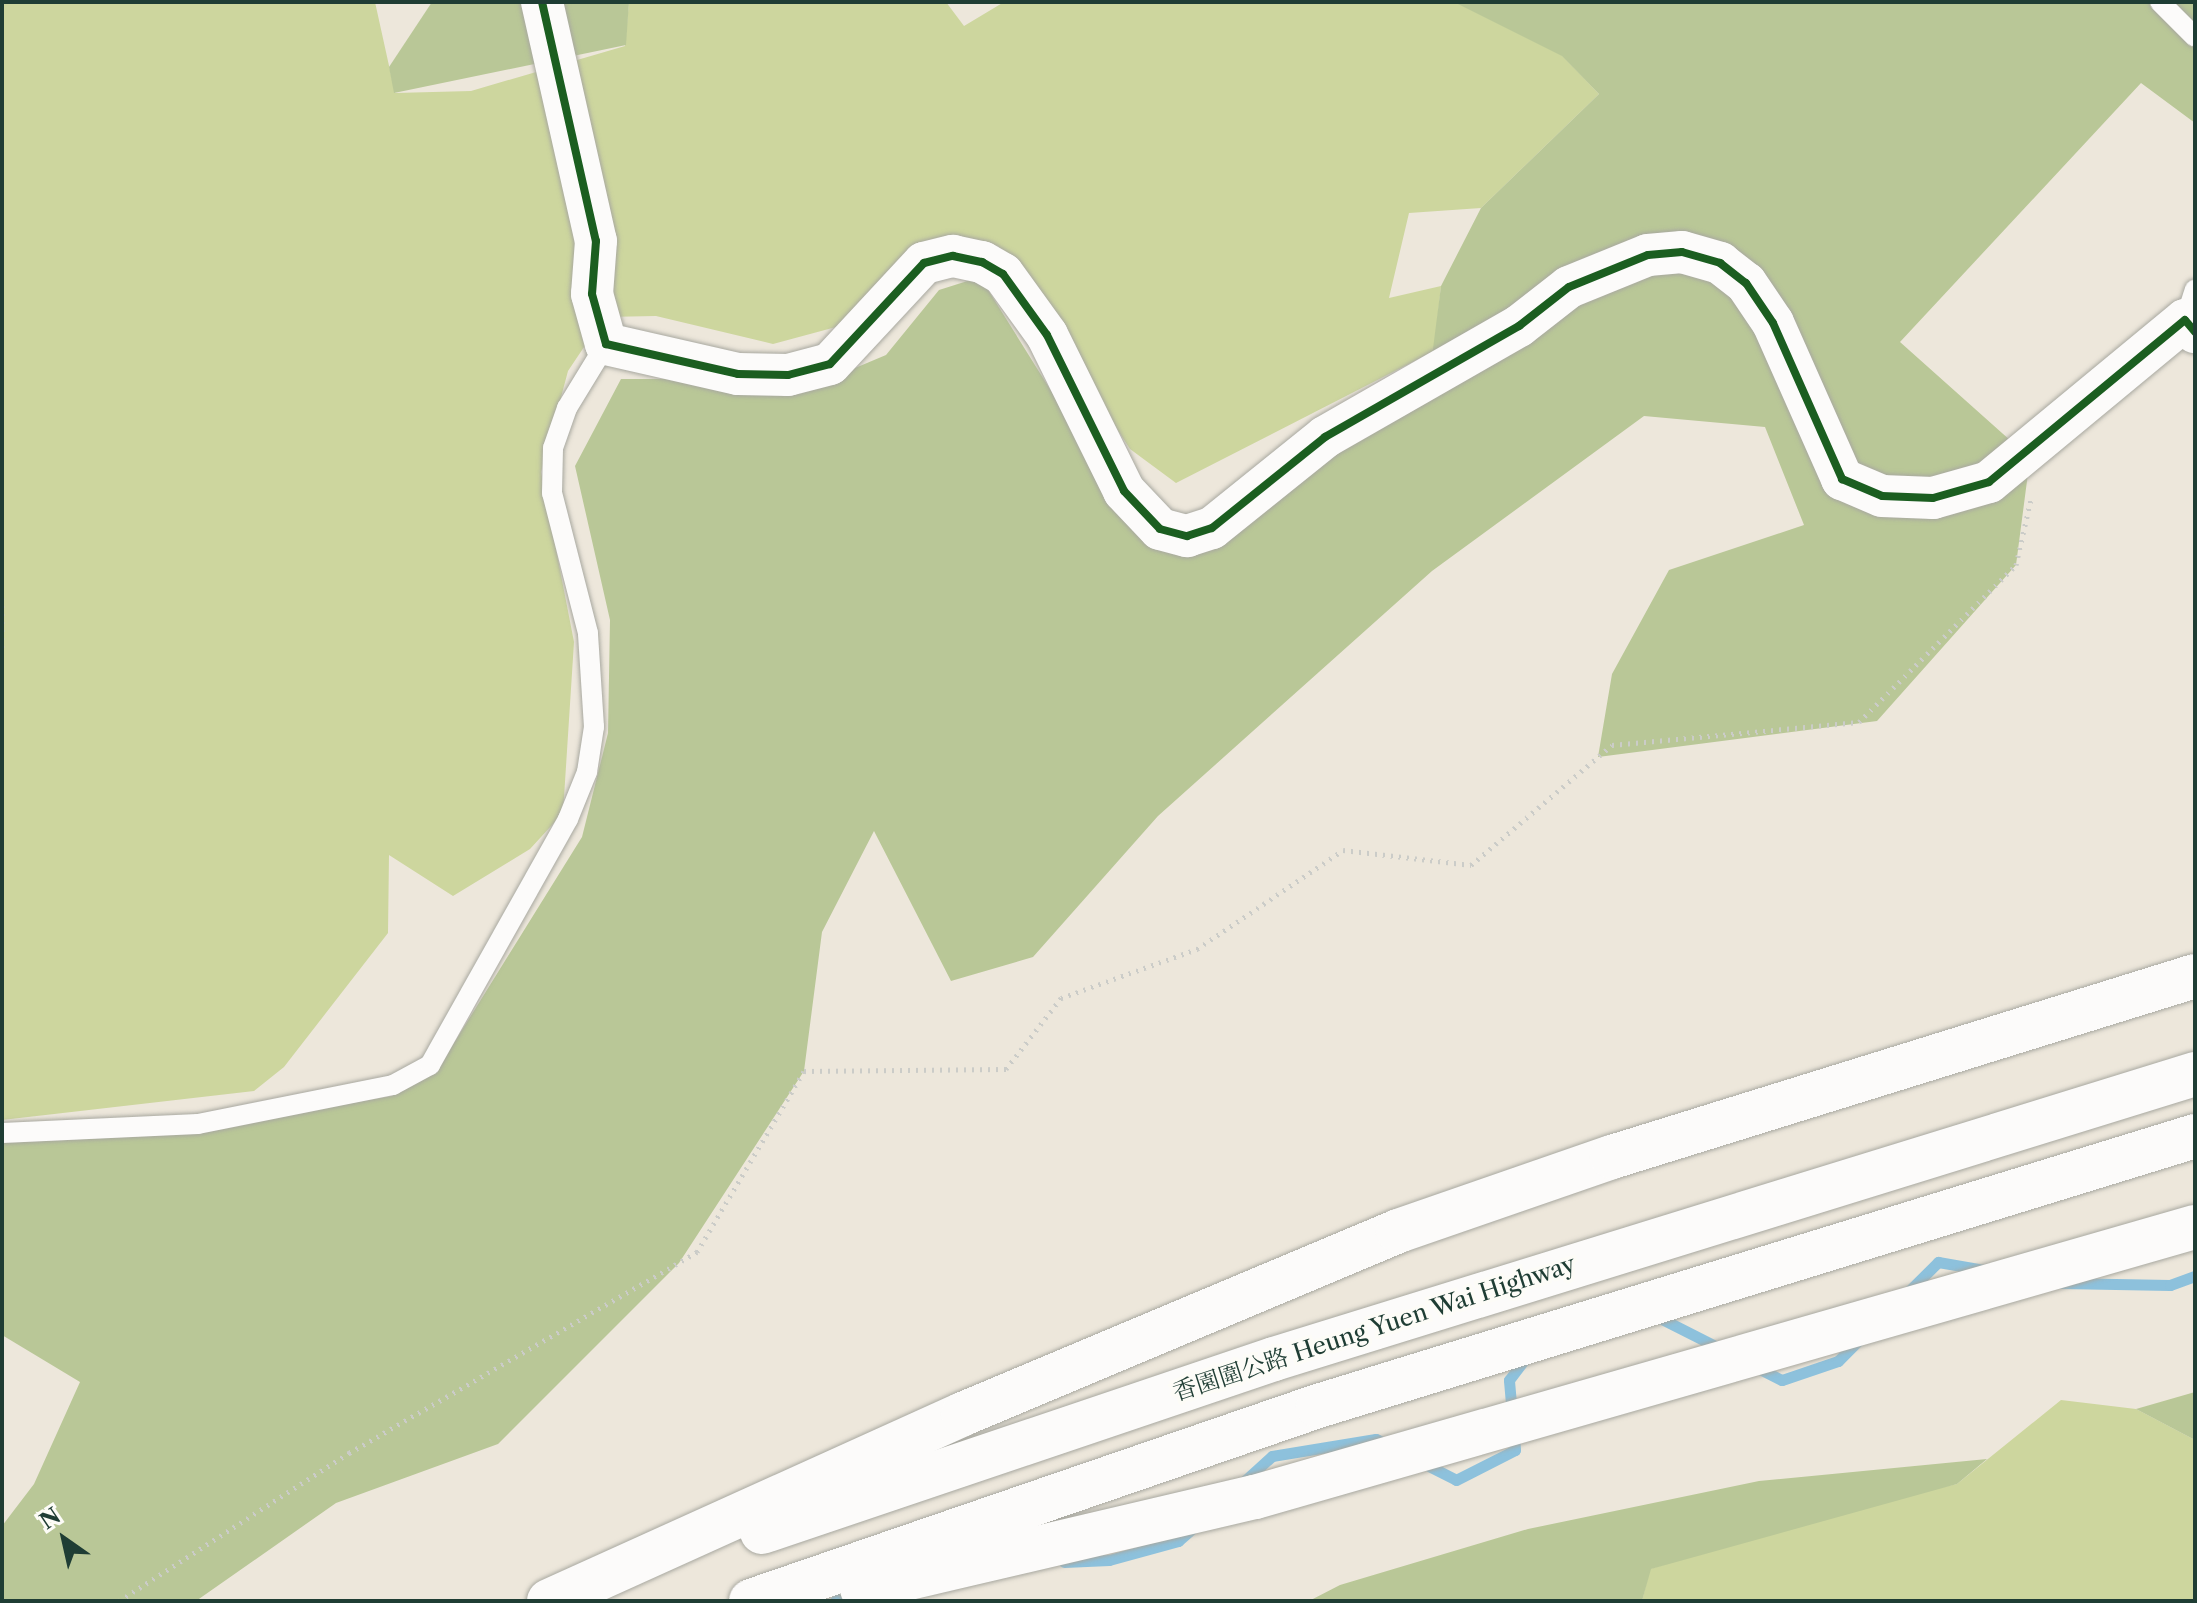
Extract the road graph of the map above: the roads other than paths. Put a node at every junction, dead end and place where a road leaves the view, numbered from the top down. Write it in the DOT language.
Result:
graph roads {
  1 [pos="542,2"];
  2 [pos="2160,2"];
  3 [pos="2195,37"];
  4 [pos="2192,314"];
  5 [pos="606,344"];
  6 [pos="2195,976"];
  7 [pos="2195,1074"];
  8 [pos="2,1133"];
  9 [pos="2195,1136"];
  10 [pos="2195,1227"];
  11 [pos="549,1601"];
  12 [pos="559,1601"];
  13 [pos="751,1601"];
  14 [pos="809,1601"];
  1 -- 5 [label="street"];
  2 -- 3 [label="lane"];
  4 -- 5 [label="street"];
  5 -- 8 [label="lane"];
  6 -- 11 [label="highway"];
  7 -- 12 [label="highway, 香園圍公路 Heung Yuen Wai Highway"];
  9 -- 13 [label="highway"];
  10 -- 14 [label="highway"];
}
